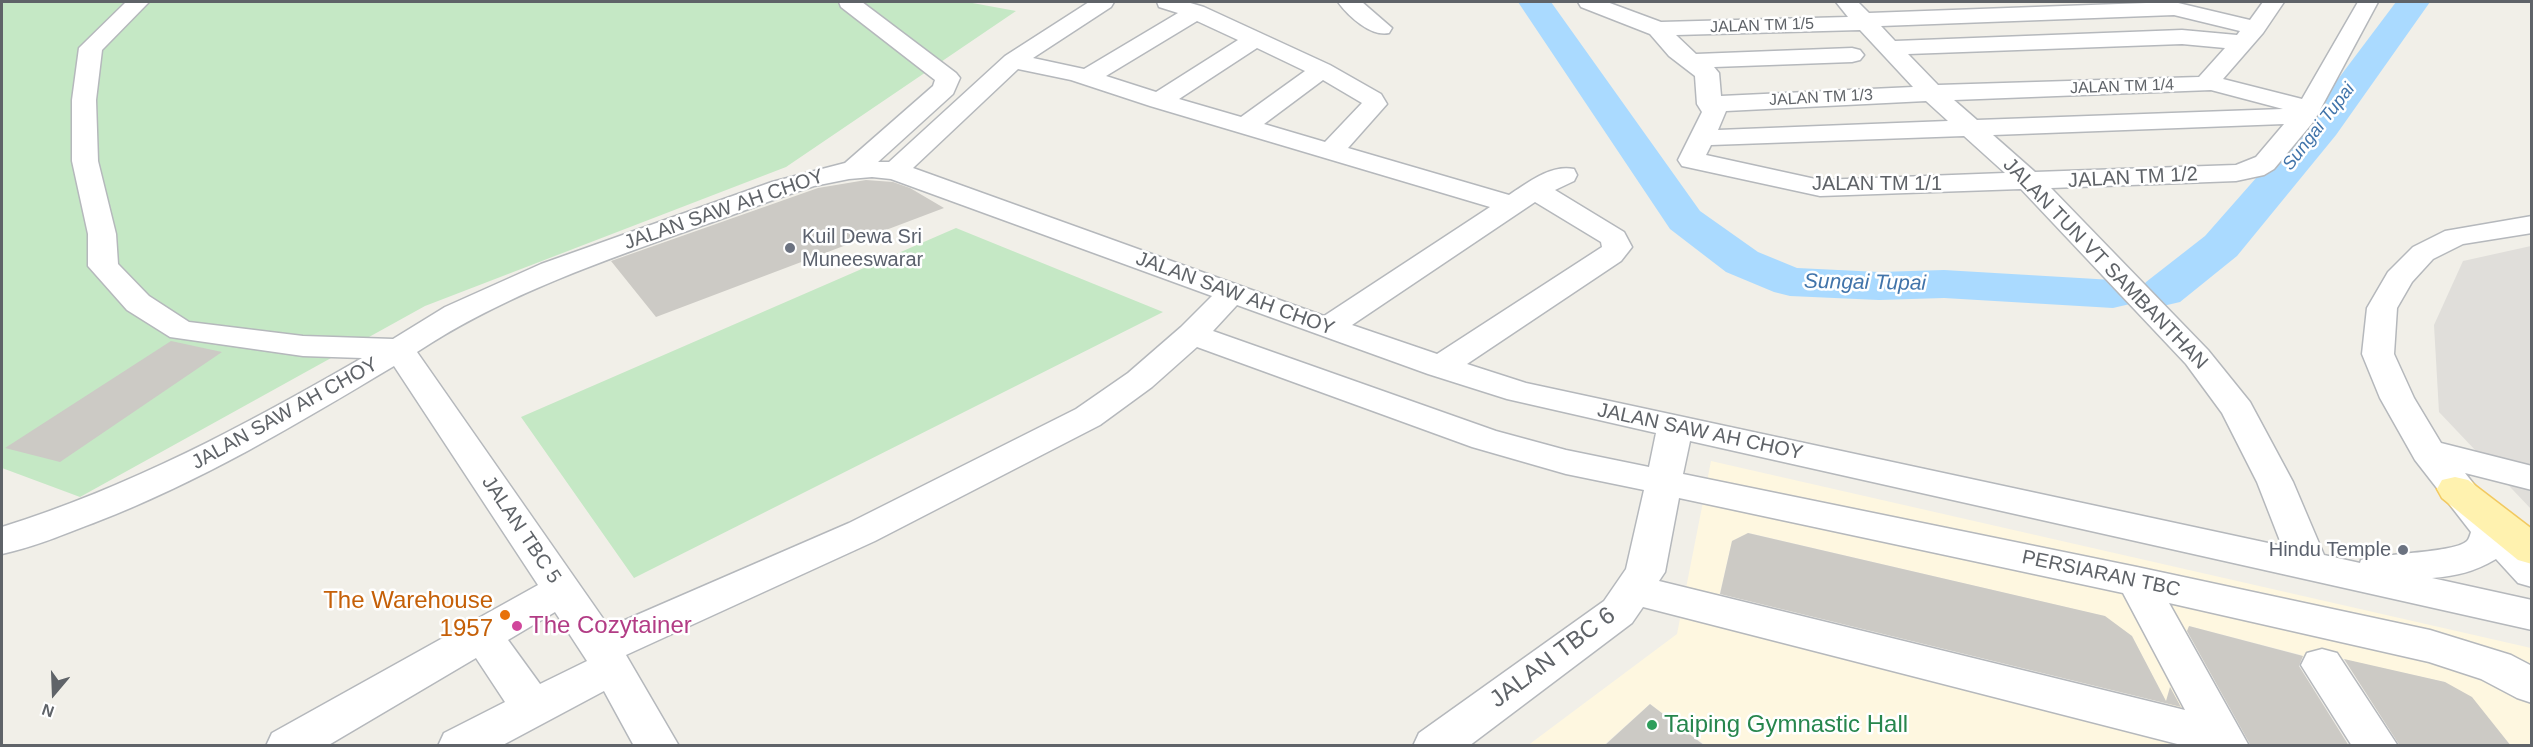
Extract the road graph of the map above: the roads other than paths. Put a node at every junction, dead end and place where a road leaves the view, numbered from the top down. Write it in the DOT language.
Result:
graph roads {
  1 [pos="138,2"];
  2 [pos="849,2"];
  3 [pos="1103,2"];
  4 [pos="1167,2"];
  5 [pos="1349,2"];
  6 [pos="1589,2"];
  7 [pos="1846,2"];
  8 [pos="2274,2"];
  9 [pos="2368,2"];
  10 [pos="2171,5"];
  11 [pos="1196,12"];
  12 [pos="1865,22"];
  13 [pos="1381,28"];
  14 [pos="1658,29"];
  15 [pos="2249,36"];
  16 [pos="1254,40"];
  17 [pos="1890,48"];
  18 [pos="1852,55"];
  19 [pos="1690,60"];
  20 [pos="1013,61"];
  21 [pos="1322,70"];
  22 [pos="1087,77"];
  23 [pos="2208,82"];
  24 [pos="1932,93"];
  25 [pos="1159,101"];
  26 [pos="1709,104"];
  27 [pos="2307,112"];
  28 [pos="1246,125"];
  29 [pos="1969,127"];
  30 [pos="1696,149"];
  31 [pos="1330,151"];
  32 [pos="853,170"];
  33 [pos="895,171"];
  34 [pos="1564,175"];
  35 [pos="2030,182"];
  36 [pos="1524,197"];
  37 [pos="2532,224"];
  38 [pos="1231,294"];
  39 [pos="1328,327"];
  40 [pos="1192,334"];
  41 [pos="399,349"];
  42 [pos="1440,367"];
  43 [pos="1675,427"];
  44 [pos="2428,452"];
  45 [pos="2532,478"];
  46 [pos="1665,484"];
  47 [pos="2455,489"];
  48 [pos="54,525"];
  49 [pos="2491,531"];
  50 [pos="2,541"];
  51 [pos="2532,550"];
  52 [pos="2,561"];
  53 [pos="2325,569"];
  54 [pos="2532,573"];
  55 [pos="2137,581"];
  56 [pos="561,590"];
  57 [pos="1635,590"];
  58 [pos="2532,615"];
  59 [pos="482,635"];
  60 [pos="606,658"];
  61 [pos="2322,665"];
  62 [pos="2532,686"];
  63 [pos="533,708"];
  64 [pos="2225,741"];
  65 [pos="288,746"];
  66 [pos="460,746"];
  67 [pos="657,746"];
  68 [pos="1435,746"];
  69 [pos="2376,746"];
  1 -- 41 [label="street"];
  2 -- 32 [label="street"];
  3 -- 20 [label="street"];
  4 -- 11 [label="street"];
  5 -- 13 [label="street"];
  6 -- 14 [label="street"];
  7 -- 12 [label="street, JALAN TUN VT SAMBANTHAN"];
  8 -- 15 [label="street"];
  9 -- 27 [label="street, JALAN TM 1/2"];
  10 -- 12 [label="street, JALAN TM 1/5"];
  10 -- 15 [label="street, JALAN TM 1/5"];
  11 -- 16 [label="street"];
  11 -- 22 [label="street"];
  12 -- 14 [label="street, JALAN TM 1/5"];
  12 -- 17 [label="street, JALAN TUN VT SAMBANTHAN"];
  14 -- 19 [label="street"];
  15 -- 17 [label="street"];
  15 -- 23 [label="street"];
  16 -- 21 [label="street"];
  16 -- 25 [label="street"];
  17 -- 24 [label="street, JALAN TUN VT SAMBANTHAN"];
  18 -- 19 [label="street"];
  19 -- 26 [label="street"];
  20 -- 22 [label="street"];
  20 -- 33 [label="street"];
  21 -- 28 [label="street"];
  21 -- 31 [label="street"];
  22 -- 25 [label="street"];
  23 -- 24 [label="street, JALAN TM 1/4"];
  23 -- 27 [label="street"];
  24 -- 26 [label="street, JALAN TM 1/3"];
  24 -- 29 [label="street, JALAN TUN VT SAMBANTHAN"];
  25 -- 28 [label="street"];
  26 -- 30 [label="street"];
  27 -- 29 [label="street"];
  27 -- 35 [label="street, JALAN TM 1/2"];
  28 -- 31 [label="street"];
  29 -- 30 [label="street"];
  29 -- 35 [label="street, JALAN TUN VT SAMBANTHAN"];
  30 -- 35 [label="street, JALAN TM 1/1"];
  31 -- 36 [label="street"];
  32 -- 33 [label="street, JALAN SAW AH CHOY"];
  32 -- 41 [label="street, JALAN SAW AH CHOY"];
  33 -- 38 [label="street, JALAN SAW AH CHOY"];
  34 -- 36 [label="street"];
  35 -- 53 [label="street, JALAN TUN VT SAMBANTHAN"];
  36 -- 39 [label="street"];
  36 -- 42 [label="street"];
  37 -- 44 [label="street"];
  38 -- 39 [label="street, JALAN SAW AH CHOY"];
  38 -- 40 [label="street"];
  39 -- 42 [label="street, JALAN SAW AH CHOY"];
  40 -- 46 [label="street, PERSIARAN TBC"];
  40 -- 60 [label="street"];
  41 -- 48 [label="street, JALAN SAW AH CHOY"];
  41 -- 56 [label="street, JALAN TBC 5"];
  42 -- 43 [label="street, JALAN SAW AH CHOY"];
  43 -- 46 [label="street, JALAN TBC 6"];
  43 -- 53 [label="street, JALAN SAW AH CHOY"];
  44 -- 45 [label="street"];
  44 -- 47 [label="street"];
  46 -- 55 [label="street, PERSIARAN TBC"];
  46 -- 57 [label="street, JALAN TBC 6"];
  47 -- 49 [label="street"];
  47 -- 51 [label="main road"];
  48 -- 50 [label="street, JALAN SAW AH CHOY"];
  48 -- 52 [label="street"];
  49 -- 53 [label="street"];
  49 -- 54 [label="street"];
  53 -- 58 [label="street, JALAN SAW AH CHOY"];
  55 -- 62 [label="street, PERSIARAN TBC"];
  55 -- 64 [label="street"];
  56 -- 59 [label="street"];
  56 -- 60 [label="street, JALAN TBC 5"];
  57 -- 64 [label="street"];
  57 -- 68 [label="street, JALAN TBC 6"];
  59 -- 63 [label="street"];
  59 -- 65 [label="street"];
  60 -- 63 [label="street"];
  60 -- 67 [label="street, JALAN TBC 5"];
  61 -- 69 [label="street"];
  63 -- 66 [label="street"];
}
